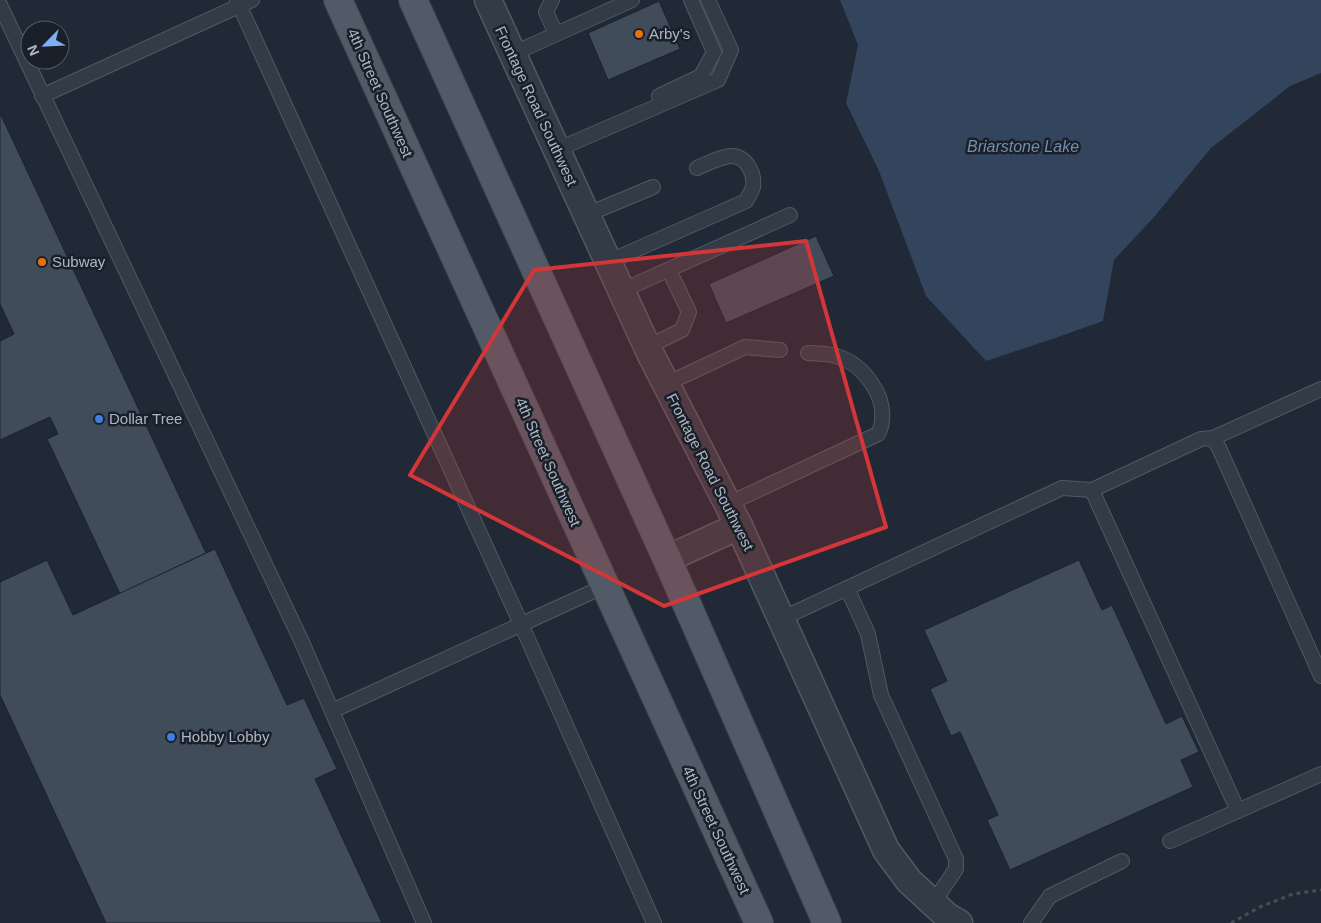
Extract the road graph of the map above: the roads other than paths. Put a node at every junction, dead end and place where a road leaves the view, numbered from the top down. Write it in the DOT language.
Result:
graph roads {
  1 [pos="338,0"];
  2 [pos="413,0"];
  3 [pos="488,0"];
  4 [pos="552,0"];
  5 [pos="632,0"];
  6 [pos="691,0"];
  7 [pos="708,0"];
  8 [pos="242,2"];
  9 [pos="0,5"];
  10 [pos="556,34"];
  11 [pos="512,54"];
  12 [pos="42,96"];
  13 [pos="626,120"];
  14 [pos="556,150"];
  15 [pos="697,168"];
  16 [pos="653,187"];
  17 [pos="586,215"];
  18 [pos="790,215"];
  19 [pos="608,262"];
  20 [pos="669,270"];
  21 [pos="621,291"];
  22 [pos="647,347"];
  23 [pos="780,350"];
  24 [pos="808,353"];
  25 [pos="666,384"];
  26 [pos="1321,389"];
  27 [pos="1213,438"];
  28 [pos="1092,490"];
  29 [pos="733,515"];
  30 [pos="667,559"];
  31 [pos="605,586"];
  32 [pos="847,588"];
  33 [pos="781,619"];
  34 [pos="521,624"];
  35 [pos="1321,676"];
  36 [pos="332,711"];
  37 [pos="1321,774"];
  38 [pos="1238,811"];
  39 [pos="1170,841"];
  40 [pos="1122,861"];
  41 [pos="933,903"];
  42 [pos="424,923"];
  43 [pos="654,923"];
  44 [pos="758,923"];
  45 [pos="827,923"];
  46 [pos="959,923"];
  47 [pos="1031,923"];
  1 -- 31 [label="main road, 4th Street Southwest"];
  2 -- 30 [label="main road"];
  3 -- 11 [label="street, Frontage Road Southwest"];
  4 -- 10 [label="lane"];
  5 -- 10 [label="lane"];
  6 -- 13 [label="lane"];
  7 -- 13 [label="lane"];
  8 -- 12 [label="lane"];
  8 -- 34 [label="lane"];
  9 -- 12 [label="lane"];
  10 -- 11 [label="lane"];
  11 -- 14 [label="street, Frontage Road Southwest"];
  12 -- 36 [label="lane"];
  13 -- 14 [label="lane"];
  14 -- 17 [label="street, Frontage Road Southwest"];
  15 -- 19 [label="lane"];
  16 -- 17 [label="lane"];
  17 -- 19 [label="street, Frontage Road Southwest"];
  18 -- 20 [label="lane"];
  19 -- 21 [label="street, Frontage Road Southwest"];
  20 -- 21 [label="lane"];
  20 -- 22 [label="lane"];
  21 -- 22 [label="street, Frontage Road Southwest"];
  22 -- 25 [label="street, Frontage Road Southwest"];
  23 -- 25 [label="lane"];
  24 -- 29 [label="lane"];
  25 -- 29 [label="street, Frontage Road Southwest"];
  26 -- 27 [label="lane"];
  27 -- 28 [label="lane"];
  27 -- 35 [label="lane"];
  28 -- 32 [label="lane"];
  28 -- 38 [label="lane"];
  29 -- 30 [label="street"];
  29 -- 33 [label="street, Frontage Road Southwest"];
  30 -- 45 [label="main road"];
  31 -- 34 [label="lane"];
  31 -- 44 [label="main road, 4th Street Southwest"];
  32 -- 33 [label="lane"];
  32 -- 41 [label="lane"];
  33 -- 41 [label="street, Frontage Road Southwest"];
  34 -- 36 [label="lane"];
  34 -- 43 [label="lane"];
  36 -- 42 [label="lane"];
  37 -- 38 [label="lane"];
  38 -- 39 [label="lane"];
  40 -- 47 [label="lane"];
  41 -- 46 [label="street, Frontage Road Southwest"];
}
